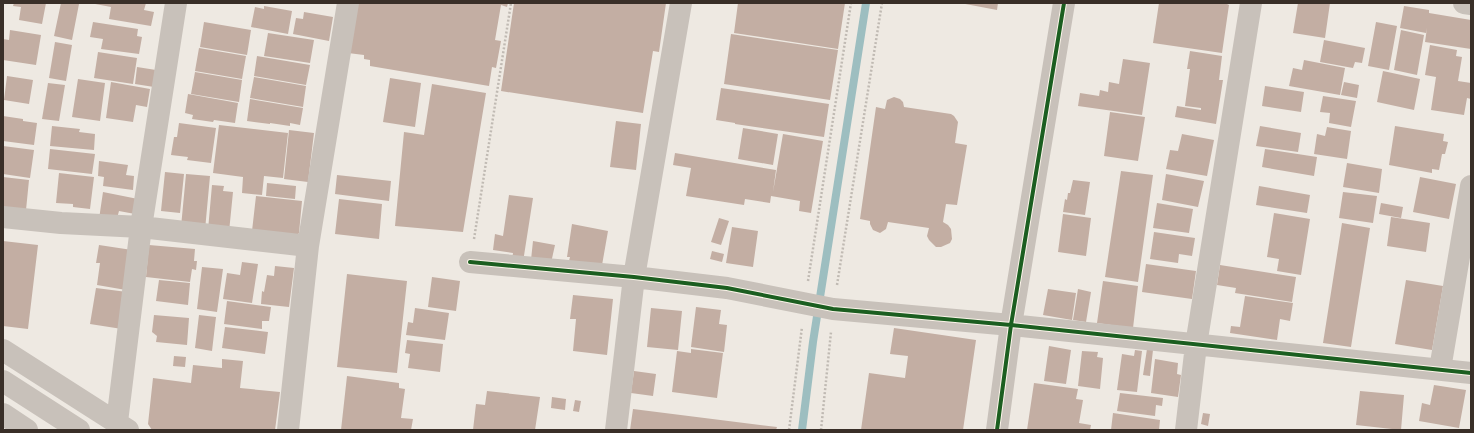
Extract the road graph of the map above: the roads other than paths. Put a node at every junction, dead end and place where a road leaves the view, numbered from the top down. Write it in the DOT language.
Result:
graph roads {
  1 [pos="176,3"];
  2 [pos="348,3"];
  3 [pos="681,3"];
  4 [pos="1064,3"];
  5 [pos="1251,3"];
  6 [pos="1464,3"];
  7 [pos="1471,4"];
  8 [pos="1471,186"];
  9 [pos="3,217"];
  10 [pos="141,228"];
  11 [pos="308,246"];
  12 [pos="470,262"];
  13 [pos="634,277"];
  14 [pos="1011,325"];
  15 [pos="1196,345"];
  16 [pos="3,350"];
  17 [pos="1440,369"];
  18 [pos="1471,373"];
  19 [pos="3,381"];
  20 [pos="3,414"];
  21 [pos="123,426"];
  22 [pos="27,430"];
  23 [pos="80,430"];
  24 [pos="288,430"];
  25 [pos="616,430"];
  26 [pos="997,430"];
  27 [pos="1186,430"];
  1 -- 10 [label="street"];
  2 -- 11 [label="street"];
  3 -- 13 [label="street"];
  4 -- 14 [label="street"];
  5 -- 15 [label="street"];
  6 -- 7 [label="street"];
  8 -- 17 [label="street"];
  9 -- 10 [label="street"];
  10 -- 11 [label="street"];
  10 -- 21 [label="street"];
  11 -- 24 [label="street"];
  12 -- 13 [label="street"];
  13 -- 14 [label="street"];
  13 -- 25 [label="street"];
  14 -- 15 [label="street"];
  14 -- 26 [label="street"];
  15 -- 17 [label="street"];
  15 -- 27 [label="street"];
  16 -- 21 [label="street"];
  17 -- 18 [label="street"];
  19 -- 23 [label="street"];
  20 -- 22 [label="street"];
}
